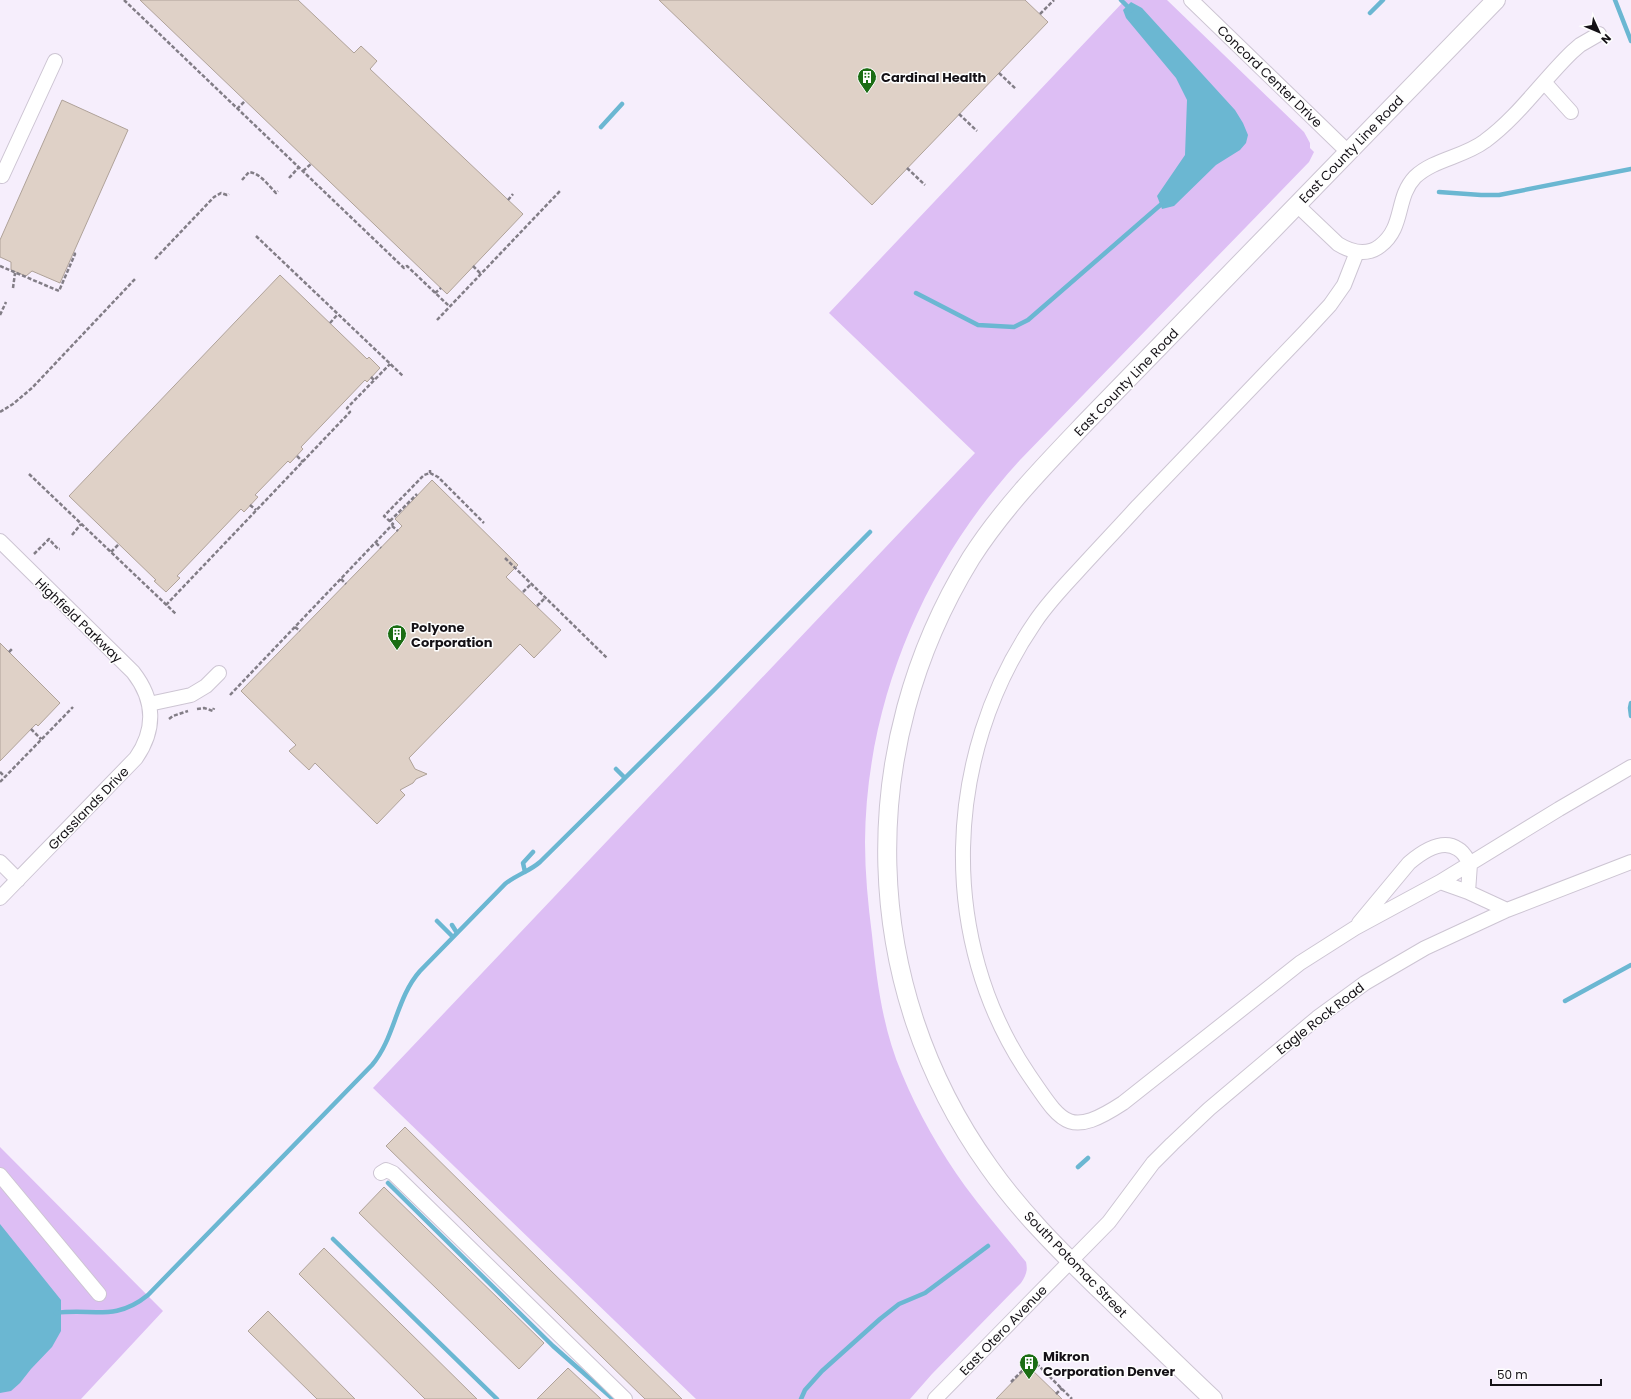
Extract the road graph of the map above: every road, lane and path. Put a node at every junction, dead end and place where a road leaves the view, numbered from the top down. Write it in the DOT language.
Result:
graph roads {
  1 [pos="124,0"];
  2 [pos="1054,0"];
  3 [pos="1191,0"];
  4 [pos="1496,0"];
  5 [pos="1040,14"];
  6 [pos="1599,34"];
  7 [pos="55,61"];
  8 [pos="999,73"];
  9 [pos="1544,82"];
  10 [pos="1016,89"];
  11 [pos="245,101"];
  12 [pos="237,109"];
  13 [pos="1571,112"];
  14 [pos="959,114"];
  15 [pos="977,131"];
  16 [pos="1348,152"];
  17 [pos="311,164"];
  18 [pos="299,167"];
  19 [pos="907,168"];
  20 [pos="303,172"];
  21 [pos="0,175"];
  22 [pos="289,178"];
  23 [pos="242,180"];
  24 [pos="925,185"];
  25 [pos="278,191"];
  26 [pos="560,191"];
  27 [pos="229,194"];
  28 [pos="513,194"];
  29 [pos="508,200"];
  30 [pos="1297,205"];
  31 [pos="256,236"];
  32 [pos="1357,252"];
  33 [pos="74,253"];
  34 [pos="155,259"];
  35 [pos="0,266"];
  36 [pos="473,266"];
  37 [pos="15,272"];
  38 [pos="481,274"];
  39 [pos="135,279"];
  40 [pos="13,288"];
  41 [pos="441,288"];
  42 [pos="436,293"];
  43 [pos="6,302"];
  44 [pos="450,306"];
  45 [pos="338,314"];
  46 [pos="0,315"];
  47 [pos="437,320"];
  48 [pos="330,323"];
  49 [pos="390,364"];
  50 [pos="403,376"];
  51 [pos="371,377"];
  52 [pos="374,380"];
  53 [pos="0,412"];
  54 [pos="297,456"];
  55 [pos="303,462"];
  56 [pos="29,474"];
  57 [pos="411,488"];
  58 [pos="250,505"];
  59 [pos="256,510"];
  60 [pos="390,522"];
  61 [pos="484,523"];
  62 [pos="81,524"];
  63 [pos="392,526"];
  64 [pos="398,530"];
  65 [pos="72,535"];
  66 [pos="0,541"];
  67 [pos="376,543"];
  68 [pos="119,544"];
  69 [pos="381,548"];
  70 [pos="60,549"];
  71 [pos="111,552"];
  72 [pos="34,554"];
  73 [pos="505,558"];
  74 [pos="341,579"];
  75 [pos="346,584"];
  76 [pos="531,584"];
  77 [pos="523,592"];
  78 [pos="545,598"];
  79 [pos="166,605"];
  80 [pos="537,606"];
  81 [pos="176,614"];
  82 [pos="295,627"];
  83 [pos="300,631"];
  84 [pos="13,648"];
  85 [pos="9,652"];
  86 [pos="607,658"];
  87 [pos="219,673"];
  88 [pos="230,695"];
  89 [pos="149,704"];
  90 [pos="73,707"];
  91 [pos="214,708"];
  92 [pos="195,709"];
  93 [pos="189,711"];
  94 [pos="169,719"];
  95 [pos="31,729"];
  96 [pos="41,739"];
  97 [pos="1631,767"];
  98 [pos="0,772"];
  99 [pos="5,777"];
  100 [pos="0,782"];
  101 [pos="887,840"];
  102 [pos="0,862"];
  103 [pos="1631,862"];
  104 [pos="1470,864"];
  105 [pos="18,880"];
  106 [pos="1440,882"];
  107 [pos="1468,892"];
  108 [pos="0,898"];
  109 [pos="1507,910"];
  110 [pos="1355,928"];
  111 [pos="381,1173"];
  112 [pos="0,1175"];
  113 [pos="1070,1261"];
  114 [pos="99,1294"];
  115 [pos="1011,1382"];
  116 [pos="1062,1388"];
  117 [pos="1056,1394"];
  118 [pos="626,1399"];
  119 [pos="935,1399"];
  120 [pos="1072,1399"];
  121 [pos="1212,1399"];
  1 -- 12 [label="path"];
  2 -- 5 [label="path"];
  3 -- 16 [label="street, Concord Center Drive"];
  4 -- 16 [label="main road, East County Line Road"];
  6 -- 9 [label="street"];
  7 -- 21 [label="street"];
  8 -- 10 [label="path"];
  9 -- 13 [label="street"];
  9 -- 32 [label="street"];
  11 -- 12 [label="path"];
  12 -- 18 [label="path"];
  14 -- 15 [label="path"];
  16 -- 30 [label="main road, East County Line Road"];
  17 -- 20 [label="path"];
  18 -- 20 [label="path"];
  18 -- 22 [label="path"];
  19 -- 24 [label="path"];
  20 -- 42 [label="path"];
  23 -- 25 [label="path"];
  26 -- 38 [label="path"];
  27 -- 34 [label="path"];
  28 -- 29 [label="path"];
  30 -- 32 [label="street"];
  30 -- 101 [label="main road, East County Line Road"];
  31 -- 45 [label="path"];
  32 -- 110 [label="street"];
  33 -- 37 [label="path"];
  35 -- 37 [label="path"];
  36 -- 38 [label="path"];
  37 -- 40 [label="path"];
  38 -- 44 [label="path"];
  39 -- 53 [label="path"];
  41 -- 42 [label="path"];
  42 -- 44 [label="path"];
  43 -- 46 [label="path"];
  44 -- 47 [label="path"];
  45 -- 48 [label="path"];
  45 -- 49 [label="path"];
  49 -- 50 [label="path"];
  49 -- 52 [label="path"];
  51 -- 52 [label="path"];
  52 -- 55 [label="path"];
  54 -- 55 [label="path"];
  55 -- 59 [label="path"];
  56 -- 62 [label="path"];
  57 -- 60 [label="path"];
  57 -- 60 [label="path"];
  57 -- 61 [label="path"];
  58 -- 59 [label="path"];
  59 -- 79 [label="path"];
  60 -- 63 [label="path"];
  62 -- 65 [label="path"];
  62 -- 71 [label="path"];
  63 -- 64 [label="path"];
  63 -- 67 [label="path"];
  66 -- 89 [label="street, Highfield Parkway"];
  67 -- 69 [label="path"];
  67 -- 74 [label="path"];
  68 -- 71 [label="path"];
  70 -- 72 [label="path"];
  71 -- 81 [label="path"];
  73 -- 76 [label="path"];
  74 -- 75 [label="path"];
  74 -- 82 [label="path"];
  76 -- 77 [label="path"];
  76 -- 78 [label="path"];
  78 -- 80 [label="path"];
  78 -- 86 [label="path"];
  82 -- 83 [label="path"];
  82 -- 88 [label="path"];
  84 -- 85 [label="path"];
  87 -- 89 [label="street"];
  89 -- 105 [label="street, Grasslands Drive"];
  90 -- 96 [label="path"];
  91 -- 92 [label="path"];
  93 -- 94 [label="path"];
  95 -- 96 [label="path"];
  96 -- 99 [label="path"];
  97 -- 104 [label="street"];
  98 -- 99 [label="path"];
  99 -- 100 [label="path"];
  101 -- 113 [label="main road, South Potomac Street"];
  102 -- 105 [label="street"];
  103 -- 109 [label="street, Eagle Rock Road"];
  104 -- 106 [label="street"];
  104 -- 107 [label="street"];
  104 -- 110 [label="street"];
  105 -- 108 [label="street, Grasslands Drive"];
  106 -- 107 [label="street"];
  106 -- 110 [label="street"];
  107 -- 109 [label="street"];
  109 -- 113 [label="street, Eagle Rock Road"];
  111 -- 118 [label="street"];
  112 -- 114 [label="street"];
  113 -- 119 [label="street, East Otero Avenue"];
  113 -- 121 [label="main road, South Potomac Street"];
  115 -- 116 [label="path"];
  116 -- 117 [label="path"];
  116 -- 120 [label="path"];
}
